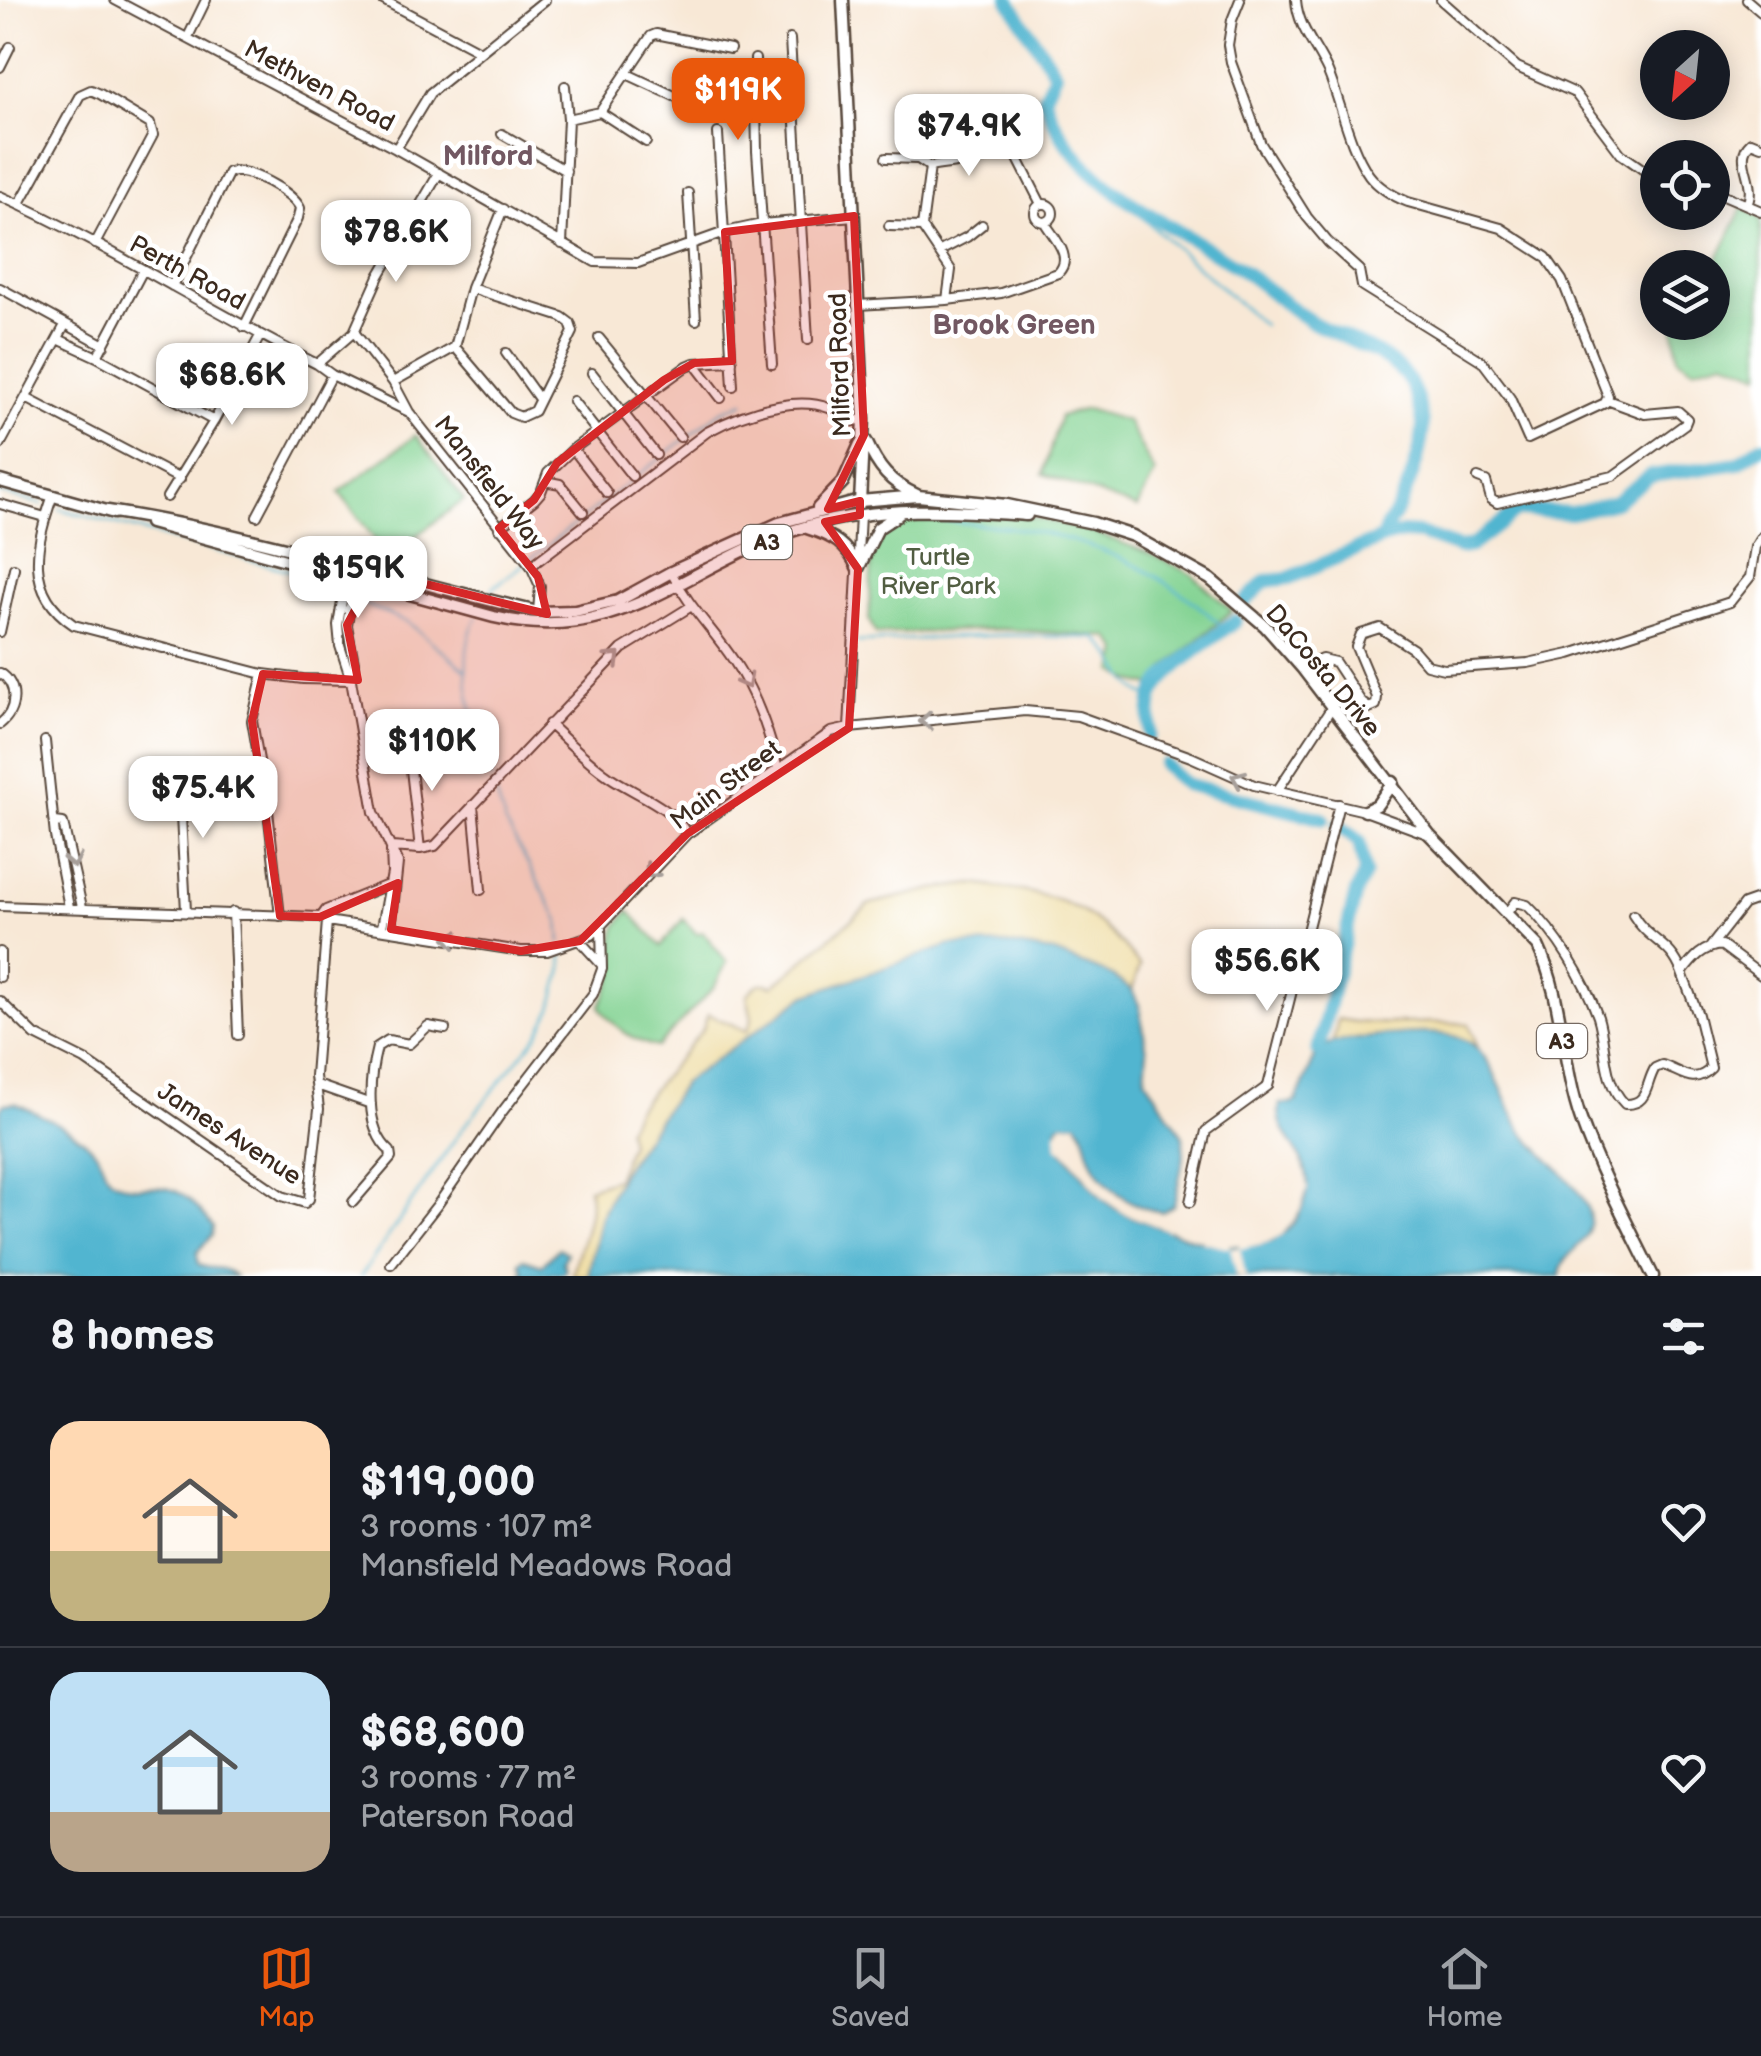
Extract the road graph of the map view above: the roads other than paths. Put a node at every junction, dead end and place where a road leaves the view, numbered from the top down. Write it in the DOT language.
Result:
graph roads {
  1 [pos="116,0"];
  2 [pos="206,0"];
  3 [pos="383,0"];
  4 [pos="544,0"];
  5 [pos="842,0"];
  6 [pos="1240,0"];
  7 [pos="1296,0"];
  8 [pos="1440,0"];
  9 [pos="1747,0"];
  10 [pos="1761,12"];
  11 [pos="188,37"];
  12 [pos="790,39"];
  13 [pos="10,48"];
  14 [pos="730,49"];
  15 [pos="479,51"];
  16 [pos="755,60"];
  17 [pos="0,67"];
  18 [pos="627,74"];
  19 [pos="566,86"];
  20 [pos="685,102"];
  21 [pos="600,112"];
  22 [pos="568,119"];
  23 [pos="718,133"];
  24 [pos="502,134"];
  25 [pos="646,142"];
  26 [pos="1761,146"];
  27 [pos="396,149"];
  28 [pos="886,158"];
  29 [pos="930,167"];
  30 [pos="1640,167"];
  31 [pos="566,171"];
  32 [pos="439,174"];
  33 [pos="688,193"];
  34 [pos="0,196"];
  35 [pos="1730,198"];
  36 [pos="19,205"];
  37 [pos="1747,205"];
  38 [pos="502,209"];
  39 [pos="1761,211"];
  40 [pos="854,216"];
  41 [pos="801,222"];
  42 [pos="762,224"];
  43 [pos="982,225"];
  44 [pos="888,226"];
  45 [pos="922,227"];
  46 [pos="726,232"];
  47 [pos="692,242"];
  48 [pos="96,244"];
  49 [pos="562,244"];
  50 [pos="940,250"];
  51 [pos="142,272"];
  52 [pos="172,286"];
  53 [pos="0,288"];
  54 [pos="472,288"];
  55 [pos="947,300"];
  56 [pos="857,305"];
  57 [pos="696,320"];
  58 [pos="65,325"];
  59 [pos="244,327"];
  60 [pos="354,332"];
  61 [pos="260,336"];
  62 [pos="58,338"];
  63 [pos="599,338"];
  64 [pos="808,340"];
  65 [pos="104,345"];
  66 [pos="455,346"];
  67 [pos="506,354"];
  68 [pos="97,357"];
  69 [pos="732,360"];
  70 [pos="694,362"];
  71 [pos="317,364"];
  72 [pos="772,364"];
  73 [pos="592,373"];
  74 [pos="332,375"];
  75 [pos="393,382"];
  76 [pos="733,386"];
  77 [pos="643,396"];
  78 [pos="26,398"];
  79 [pos="721,398"];
  80 [pos="539,399"];
  81 [pos="1607,400"];
  82 [pos="573,401"];
  83 [pos="408,412"];
  84 [pos="622,412"];
  85 [pos="864,419"];
  86 [pos="214,421"];
  87 [pos="597,431"];
  88 [pos="864,436"];
  89 [pos="680,437"];
  90 [pos="0,446"];
  91 [pos="573,450"];
  92 [pos="656,455"];
  93 [pos="632,476"];
  94 [pos="1478,478"];
  95 [pos="180,479"];
  96 [pos="0,480"];
  97 [pos="545,481"];
  98 [pos="607,493"];
  99 [pos="53,495"];
  100 [pos="918,496"];
  101 [pos="167,497"];
  102 [pos="860,501"];
  103 [pos="0,504"];
  104 [pos="923,508"];
  105 [pos="108,511"];
  106 [pos="583,512"];
  107 [pos="809,513"];
  108 [pos="860,514"];
  109 [pos="258,516"];
  110 [pos="1053,516"];
  111 [pos="45,517"];
  112 [pos="804,527"];
  113 [pos="499,528"];
  114 [pos="1761,537"];
  115 [pos="529,564"];
  116 [pos="353,566"];
  117 [pos="14,568"];
  118 [pos="858,569"];
  119 [pos="672,572"];
  120 [pos="350,579"];
  121 [pos="678,584"];
  122 [pos="375,586"];
  123 [pos="690,607"];
  124 [pos="349,610"];
  125 [pos="538,612"];
  126 [pos="0,632"];
  127 [pos="1302,668"];
  128 [pos="0,673"];
  129 [pos="262,674"];
  130 [pos="351,680"];
  131 [pos="1332,706"];
  132 [pos="0,724"];
  133 [pos="550,724"];
  134 [pos="848,728"];
  135 [pos="45,742"];
  136 [pos="408,742"];
  137 [pos="778,769"];
  138 [pos="1392,782"];
  139 [pos="1277,791"];
  140 [pos="160,803"];
  141 [pos="474,804"];
  142 [pos="1339,804"];
  143 [pos="1365,810"];
  144 [pos="55,822"];
  145 [pos="687,834"];
  146 [pos="1430,835"];
  147 [pos="391,846"];
  148 [pos="420,849"];
  149 [pos="390,884"];
  150 [pos="481,890"];
  151 [pos="1761,898"];
  152 [pos="0,906"];
  153 [pos="68,907"];
  154 [pos="82,907"];
  155 [pos="186,911"];
  156 [pos="1508,911"];
  157 [pos="233,912"];
  158 [pos="1633,915"];
  159 [pos="280,916"];
  160 [pos="324,919"];
  161 [pos="601,927"];
  162 [pos="387,928"];
  163 [pos="576,943"];
  164 [pos="1710,946"];
  165 [pos="0,952"];
  166 [pos="601,964"];
  167 [pos="1682,973"];
  168 [pos="1761,975"];
  169 [pos="0,978"];
  170 [pos="0,1001"];
  171 [pos="445,1028"];
  172 [pos="238,1034"];
  173 [pos="317,1085"];
  174 [pos="371,1104"];
  175 [pos="353,1202"];
  176 [pos="1190,1202"];
  177 [pos="392,1264"];
  178 [pos="1653,1276"];
  1 -- 11 [label="street, Methven Road"];
  2 -- 11 [label="street"];
  3 -- 15 [label="street"];
  4 -- 15 [label="street"];
  5 -- 40 [label="main road, Milford Road"];
  6 -- 81 [label="street"];
  7 -- 81 [label="street"];
  8 -- 30 [label="street"];
  9 -- 10 [label="street"];
  11 -- 27 [label="street, Methven Road"];
  12 -- 41 [label="street"];
  13 -- 17 [label="street"];
  14 -- 18 [label="street"];
  15 -- 27 [label="street"];
  16 -- 42 [label="street"];
  18 -- 20 [label="street"];
  18 -- 21 [label="street"];
  19 -- 22 [label="street"];
  21 -- 22 [label="street"];
  21 -- 25 [label="street"];
  22 -- 31 [label="street"];
  23 -- 46 [label="street"];
  24 -- 31 [label="street"];
  26 -- 37 [label="street"];
  27 -- 32 [label="street, Methven Road"];
  28 -- 29 [label="street"];
  29 -- 45 [label="street"];
  29 -- 55 [label="street"];
  31 -- 49 [label="street"];
  32 -- 38 [label="street, Methven Road"];
  32 -- 60 [label="street"];
  33 -- 47 [label="street"];
  34 -- 36 [label="street, Perth Road"];
  35 -- 37 [label="street"];
  36 -- 48 [label="street, Perth Road"];
  36 -- 48 [label="street"];
  37 -- 39 [label="street"];
  38 -- 49 [label="street, Methven Road"];
  38 -- 54 [label="street"];
  40 -- 41 [label="street, Methven Road"];
  40 -- 56 [label="main road, Milford Road"];
  41 -- 42 [label="street, Methven Road"];
  41 -- 64 [label="street"];
  42 -- 46 [label="street, Methven Road"];
  42 -- 72 [label="street"];
  43 -- 50 [label="street"];
  44 -- 45 [label="street"];
  45 -- 50 [label="street"];
  46 -- 47 [label="street, Methven Road"];
  46 -- 69 [label="street"];
  47 -- 49 [label="street, Methven Road"];
  47 -- 57 [label="street"];
  48 -- 51 [label="street, Perth Road"];
  50 -- 55 [label="street"];
  51 -- 52 [label="street, Perth Road"];
  51 -- 65 [label="street"];
  52 -- 59 [label="street, Perth Road"];
  52 -- 59 [label="street"];
  53 -- 58 [label="street"];
  54 -- 66 [label="street"];
  54 -- 80 [label="street"];
  55 -- 56 [label="street"];
  56 -- 85 [label="main road, Milford Road"];
  58 -- 62 [label="street"];
  58 -- 65 [label="street"];
  59 -- 61 [label="street, Perth Road"];
  60 -- 71 [label="street"];
  60 -- 75 [label="street, Mansfield Way"];
  61 -- 71 [label="street, Perth Road"];
  61 -- 86 [label="street"];
  62 -- 68 [label="street"];
  62 -- 78 [label="street"];
  63 -- 77 [label="street"];
  65 -- 68 [label="street"];
  66 -- 75 [label="street"];
  66 -- 80 [label="street"];
  67 -- 80 [label="street"];
  68 -- 86 [label="street"];
  69 -- 70 [label="street"];
  69 -- 76 [label="street"];
  70 -- 77 [label="street"];
  70 -- 79 [label="street"];
  71 -- 74 [label="street, Perth Road"];
  73 -- 84 [label="street"];
  74 -- 83 [label="street, Perth Road"];
  74 -- 109 [label="street"];
  75 -- 83 [label="street, Mansfield Way"];
  77 -- 84 [label="street"];
  77 -- 89 [label="street"];
  78 -- 90 [label="street"];
  78 -- 95 [label="street"];
  81 -- 94 [label="street"];
  82 -- 87 [label="street"];
  83 -- 113 [label="street, Mansfield Way"];
  84 -- 87 [label="street"];
  84 -- 92 [label="street"];
  85 -- 88 [label="main road, Milford Road"];
  85 -- 115 [label="street"];
  86 -- 95 [label="street"];
  87 -- 91 [label="street"];
  87 -- 93 [label="street"];
  88 -- 100 [label="main road"];
  88 -- 102 [label="main road, Milford Road"];
  88 -- 107 [label="main road"];
  91 -- 97 [label="street"];
  91 -- 98 [label="street"];
  95 -- 101 [label="street"];
  96 -- 99 [label="main road, A3"];
  97 -- 106 [label="street"];
  97 -- 113 [label="street"];
  99 -- 105 [label="main road, A3"];
  99 -- 111 [label="street"];
  100 -- 102 [label="main road, A3"];
  100 -- 110 [label="main road, A3"];
  102 -- 107 [label="main road, A3"];
  102 -- 108 [label="main road, Milford Road"];
  103 -- 111 [label="street"];
  104 -- 108 [label="main road, A3"];
  104 -- 110 [label="main road, A3"];
  104 -- 118 [label="main road"];
  105 -- 116 [label="main road, A3"];
  105 -- 120 [label="main road, A3"];
  107 -- 119 [label="main road, A3"];
  108 -- 112 [label="main road, A3"];
  108 -- 118 [label="street, Milford Road"];
  110 -- 127 [label="main road, DaCosta Drive / A3"];
  111 -- 129 [label="street"];
  112 -- 118 [label="main road"];
  112 -- 121 [label="main road, A3"];
  113 -- 115 [label="street, Mansfield Way"];
  114 -- 127 [label="street"];
  115 -- 125 [label="street, Mansfield Way"];
  116 -- 120 [label="street"];
  116 -- 125 [label="main road, A3"];
  117 -- 126 [label="street"];
  118 -- 134 [label="street, Milford Road"];
  119 -- 121 [label="street"];
  119 -- 125 [label="main road, A3"];
  120 -- 122 [label="main road, A3"];
  120 -- 124 [label="street"];
  120 -- 130 [label="street"];
  121 -- 122 [label="main road, A3"];
  121 -- 123 [label="street"];
  122 -- 124 [label="main road"];
  133 -- 123 [label="street, one-way"];
  123 -- 137 [label="street, one-way"];
  124 -- 130 [label="street"];
  127 -- 131 [label="main road, DaCosta Drive / A3"];
  128 -- 132 [label="street"];
  129 -- 130 [label="street"];
  129 -- 159 [label="street"];
  130 -- 147 [label="street"];
  131 -- 138 [label="main road, DaCosta Drive / A3"];
  131 -- 139 [label="street"];
  133 -- 141 [label="street"];
  133 -- 145 [label="street"];
  134 -- 137 [label="street, Main Street"];
  139 -- 134 [label="street, Main Street, one-way"];
  135 -- 144 [label="street"];
  136 -- 148 [label="street"];
  137 -- 145 [label="street, Main Street"];
  138 -- 143 [label="main road"];
  138 -- 146 [label="main road, DaCosta Drive / A3"];
  139 -- 142 [label="street, Main Street"];
  140 -- 155 [label="street"];
  141 -- 148 [label="street"];
  141 -- 150 [label="street"];
  142 -- 143 [label="street, Main Street"];
  142 -- 176 [label="street"];
  143 -- 146 [label="street, Main Street"];
  144 -- 153 [label="street"];
  144 -- 154 [label="street, one-way"];
  145 -- 161 [label="street, Main Street, one-way"];
  146 -- 156 [label="main road, A3"];
  147 -- 148 [label="street"];
  147 -- 149 [label="street"];
  147 -- 162 [label="street"];
  149 -- 160 [label="street"];
  149 -- 162 [label="street"];
  151 -- 164 [label="street"];
  152 -- 153 [label="street, Main Street"];
  153 -- 154 [label="street, Main Street"];
  154 -- 155 [label="street, Main Street"];
  155 -- 157 [label="street, Main Street"];
  156 -- 167 [label="street"];
  156 -- 178 [label="main road, A3"];
  157 -- 159 [label="street, Main Street"];
  157 -- 172 [label="street"];
  158 -- 167 [label="street"];
  159 -- 160 [label="street, Main Street"];
  160 -- 162 [label="street, Main Street"];
  160 -- 173 [label="street, James Avenue"];
  161 -- 163 [label="street, Main Street"];
  161 -- 166 [label="street"];
  163 -- 162 [label="street, Main Street, one-way"];
  163 -- 166 [label="street"];
  164 -- 167 [label="street"];
  164 -- 168 [label="street"];
  165 -- 169 [label="street"];
  166 -- 177 [label="street"];
  170 -- 173 [label="street, James Avenue"];
  171 -- 174 [label="street"];
  173 -- 174 [label="street"];
  174 -- 175 [label="street"];
}
